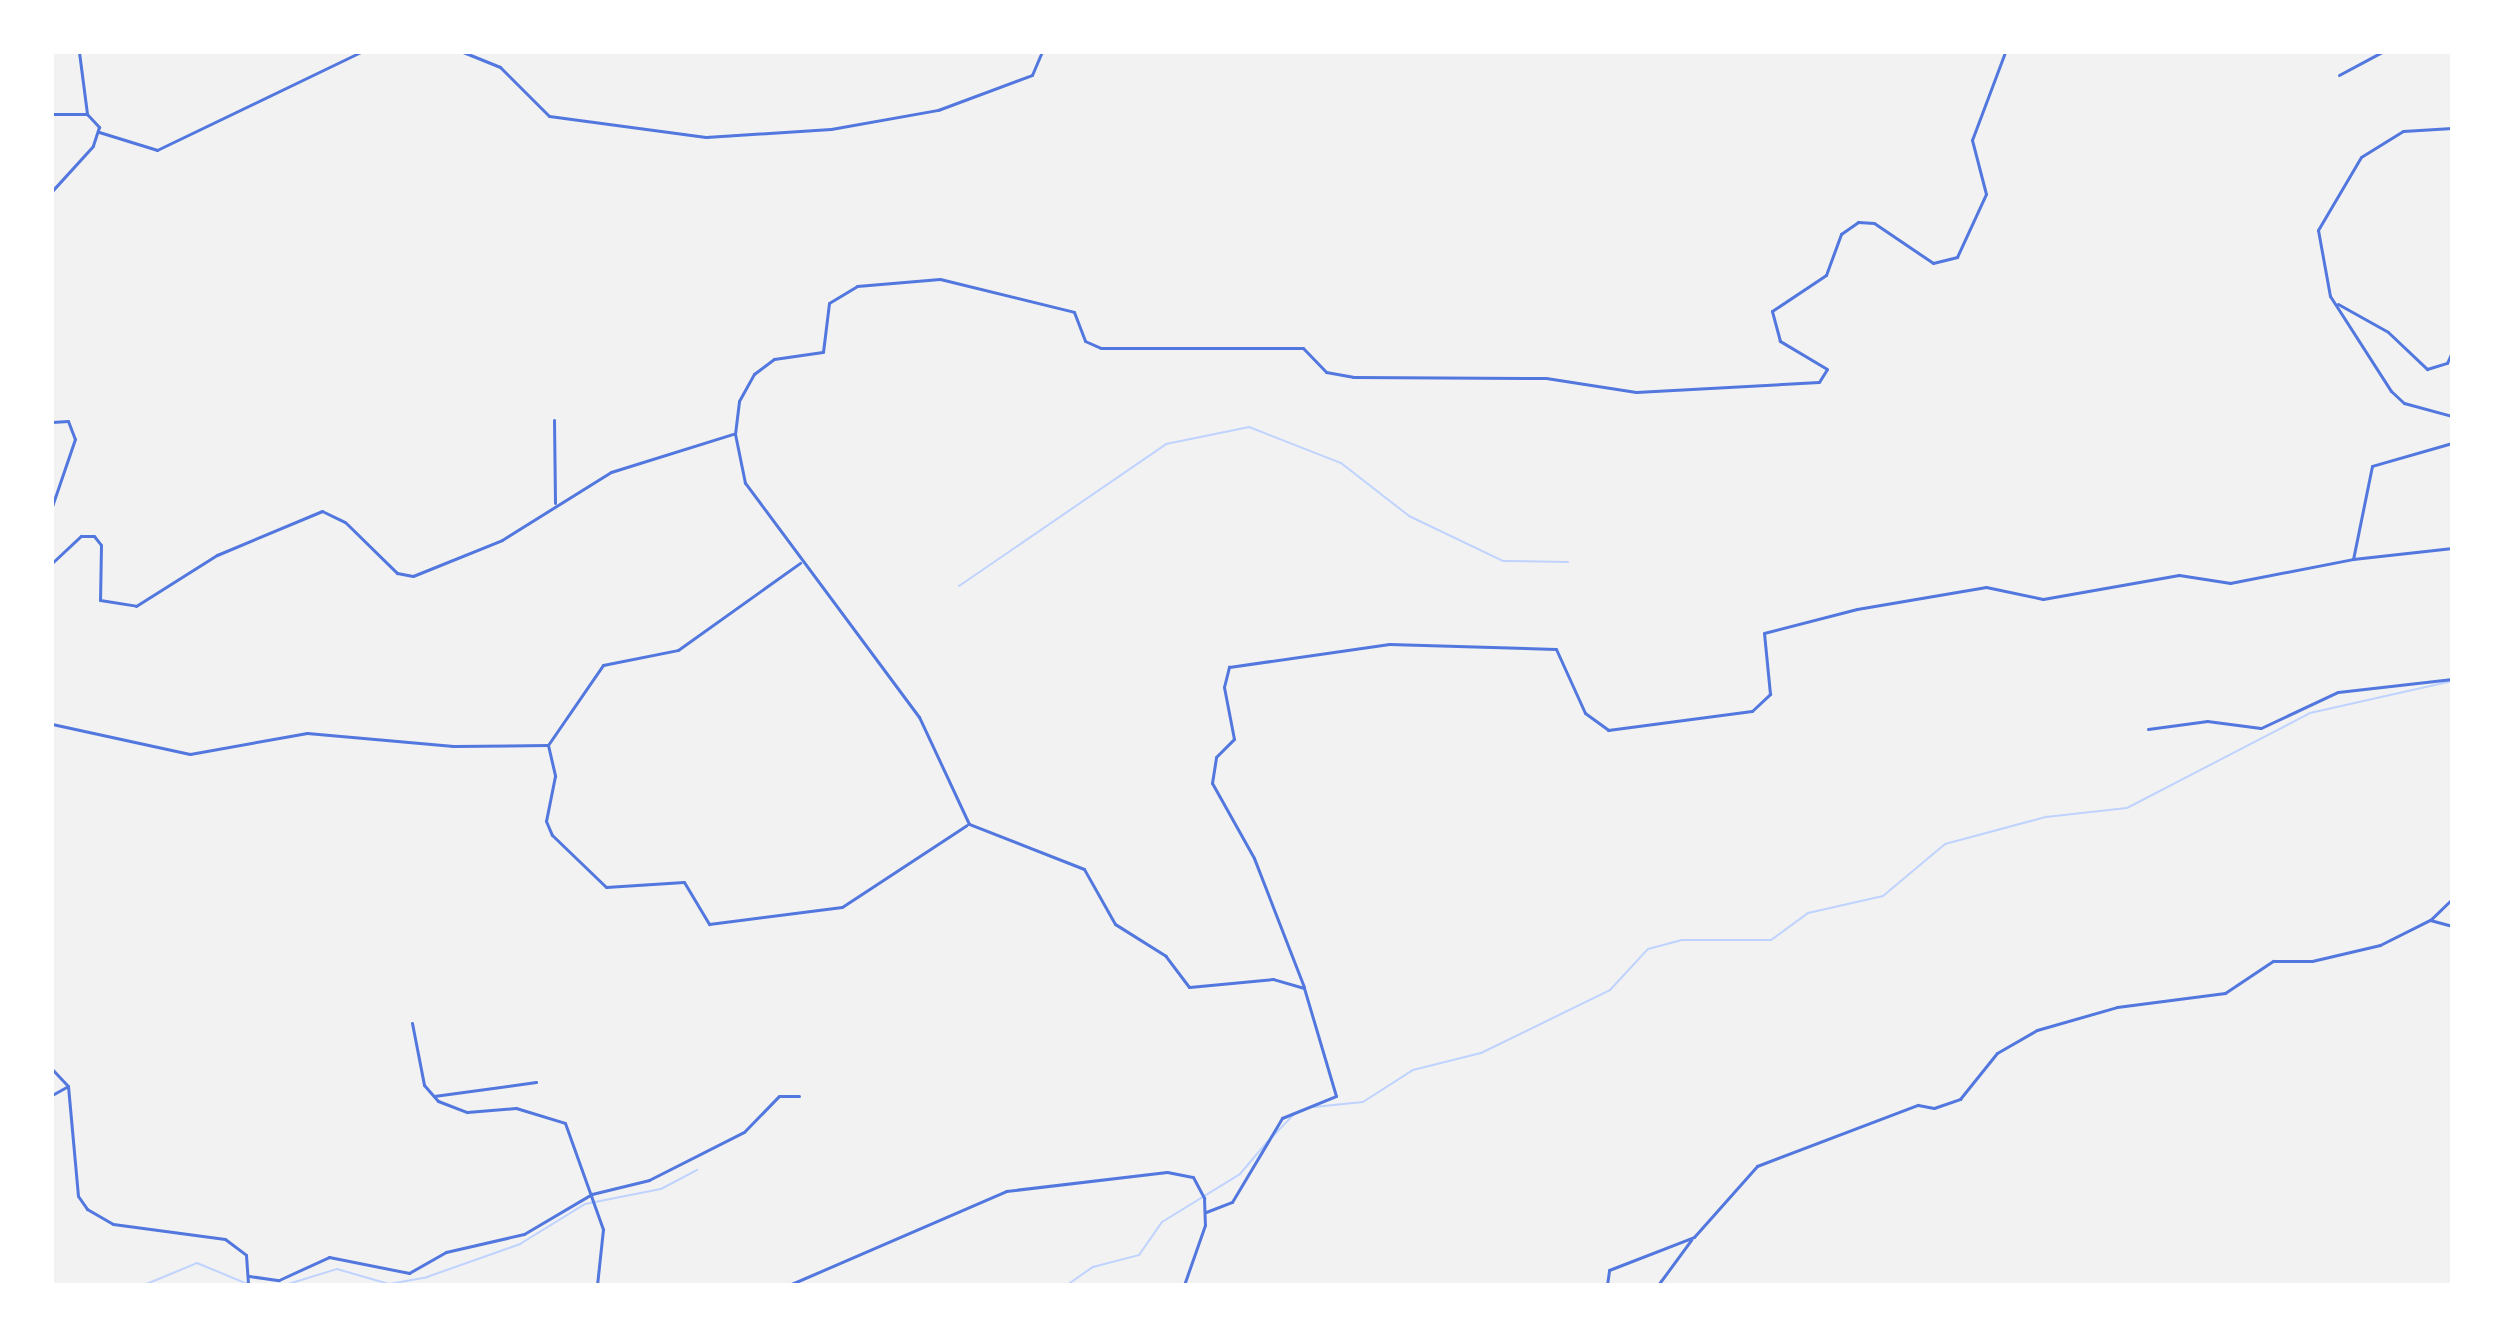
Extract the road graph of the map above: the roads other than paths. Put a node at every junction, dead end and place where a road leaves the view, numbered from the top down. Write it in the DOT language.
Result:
graph roads {
  1 [pos="79,52"];
  2 [pos="361,52"];
  3 [pos="463,52"];
  4 [pos="1042,52"];
  5 [pos="2005,52"];
  6 [pos="2382,52"];
  7 [pos="2339,75"];
  8 [pos="52,114"];
  9 [pos="87,114"];
  10 [pos="2452,128"];
  11 [pos="99,132"];
  12 [pos="52,191"];
  13 [pos="2334,302"];
  14 [pos="2452,352"];
  15 [pos="2452,416"];
  16 [pos="554,420"];
  17 [pos="52,422"];
  18 [pos="735,434"];
  19 [pos="2452,443"];
  20 [pos="555,504"];
  21 [pos="52,506"];
  22 [pos="2452,548"];
  23 [pos="2353,559"];
  24 [pos="801,562"];
  25 [pos="52,563"];
  26 [pos="2452,679"];
  27 [pos="52,724"];
  28 [pos="2148,729"];
  29 [pos="548,745"];
  30 [pos="969,824"];
  31 [pos="2452,899"];
  32 [pos="2430,920"];
  33 [pos="2452,926"];
  34 [pos="1304,988"];
  35 [pos="412,1023"];
  36 [pos="52,1069"];
  37 [pos="536,1082"];
  38 [pos="68,1086"];
  39 [pos="52,1095"];
  40 [pos="431,1095"];
  41 [pos="799,1096"];
  42 [pos="592,1194"];
  43 [pos="1206,1212"];
  44 [pos="1694,1237"];
  45 [pos="249,1277"];
  46 [pos="248,1285"];
  47 [pos="597,1285"];
  48 [pos="789,1285"];
  49 [pos="1184,1285"];
  50 [pos="1607,1285"];
  51 [pos="1658,1285"];
  1 -- 9 [label="street"];
  2 -- 11 [label="street"];
  3 -- 4 [label="street"];
  5 -- 18 [label="street"];
  6 -- 7 [label="street"];
  8 -- 9 [label="street"];
  9 -- 11 [label="street"];
  10 -- 13 [label="street"];
  11 -- 12 [label="street"];
  13 -- 14 [label="street"];
  13 -- 15 [label="street"];
  16 -- 20 [label="street"];
  17 -- 21 [label="street"];
  18 -- 20 [label="street"];
  18 -- 24 [label="street"];
  19 -- 23 [label="street"];
  20 -- 25 [label="street"];
  22 -- 23 [label="street"];
  23 -- 34 [label="street"];
  24 -- 29 [label="street"];
  24 -- 30 [label="street"];
  26 -- 28 [label="street"];
  27 -- 29 [label="street"];
  29 -- 30 [label="street"];
  30 -- 34 [label="street"];
  31 -- 32 [label="street"];
  32 -- 33 [label="street"];
  32 -- 44 [label="street"];
  34 -- 43 [label="street"];
  35 -- 40 [label="street"];
  36 -- 38 [label="street"];
  37 -- 40 [label="street"];
  38 -- 39 [label="street"];
  38 -- 45 [label="street"];
  40 -- 42 [label="street"];
  41 -- 42 [label="street"];
  42 -- 45 [label="street"];
  42 -- 47 [label="street"];
  43 -- 48 [label="street"];
  43 -- 49 [label="street"];
  44 -- 50 [label="street"];
  44 -- 51 [label="street"];
  45 -- 46 [label="street"];
}
